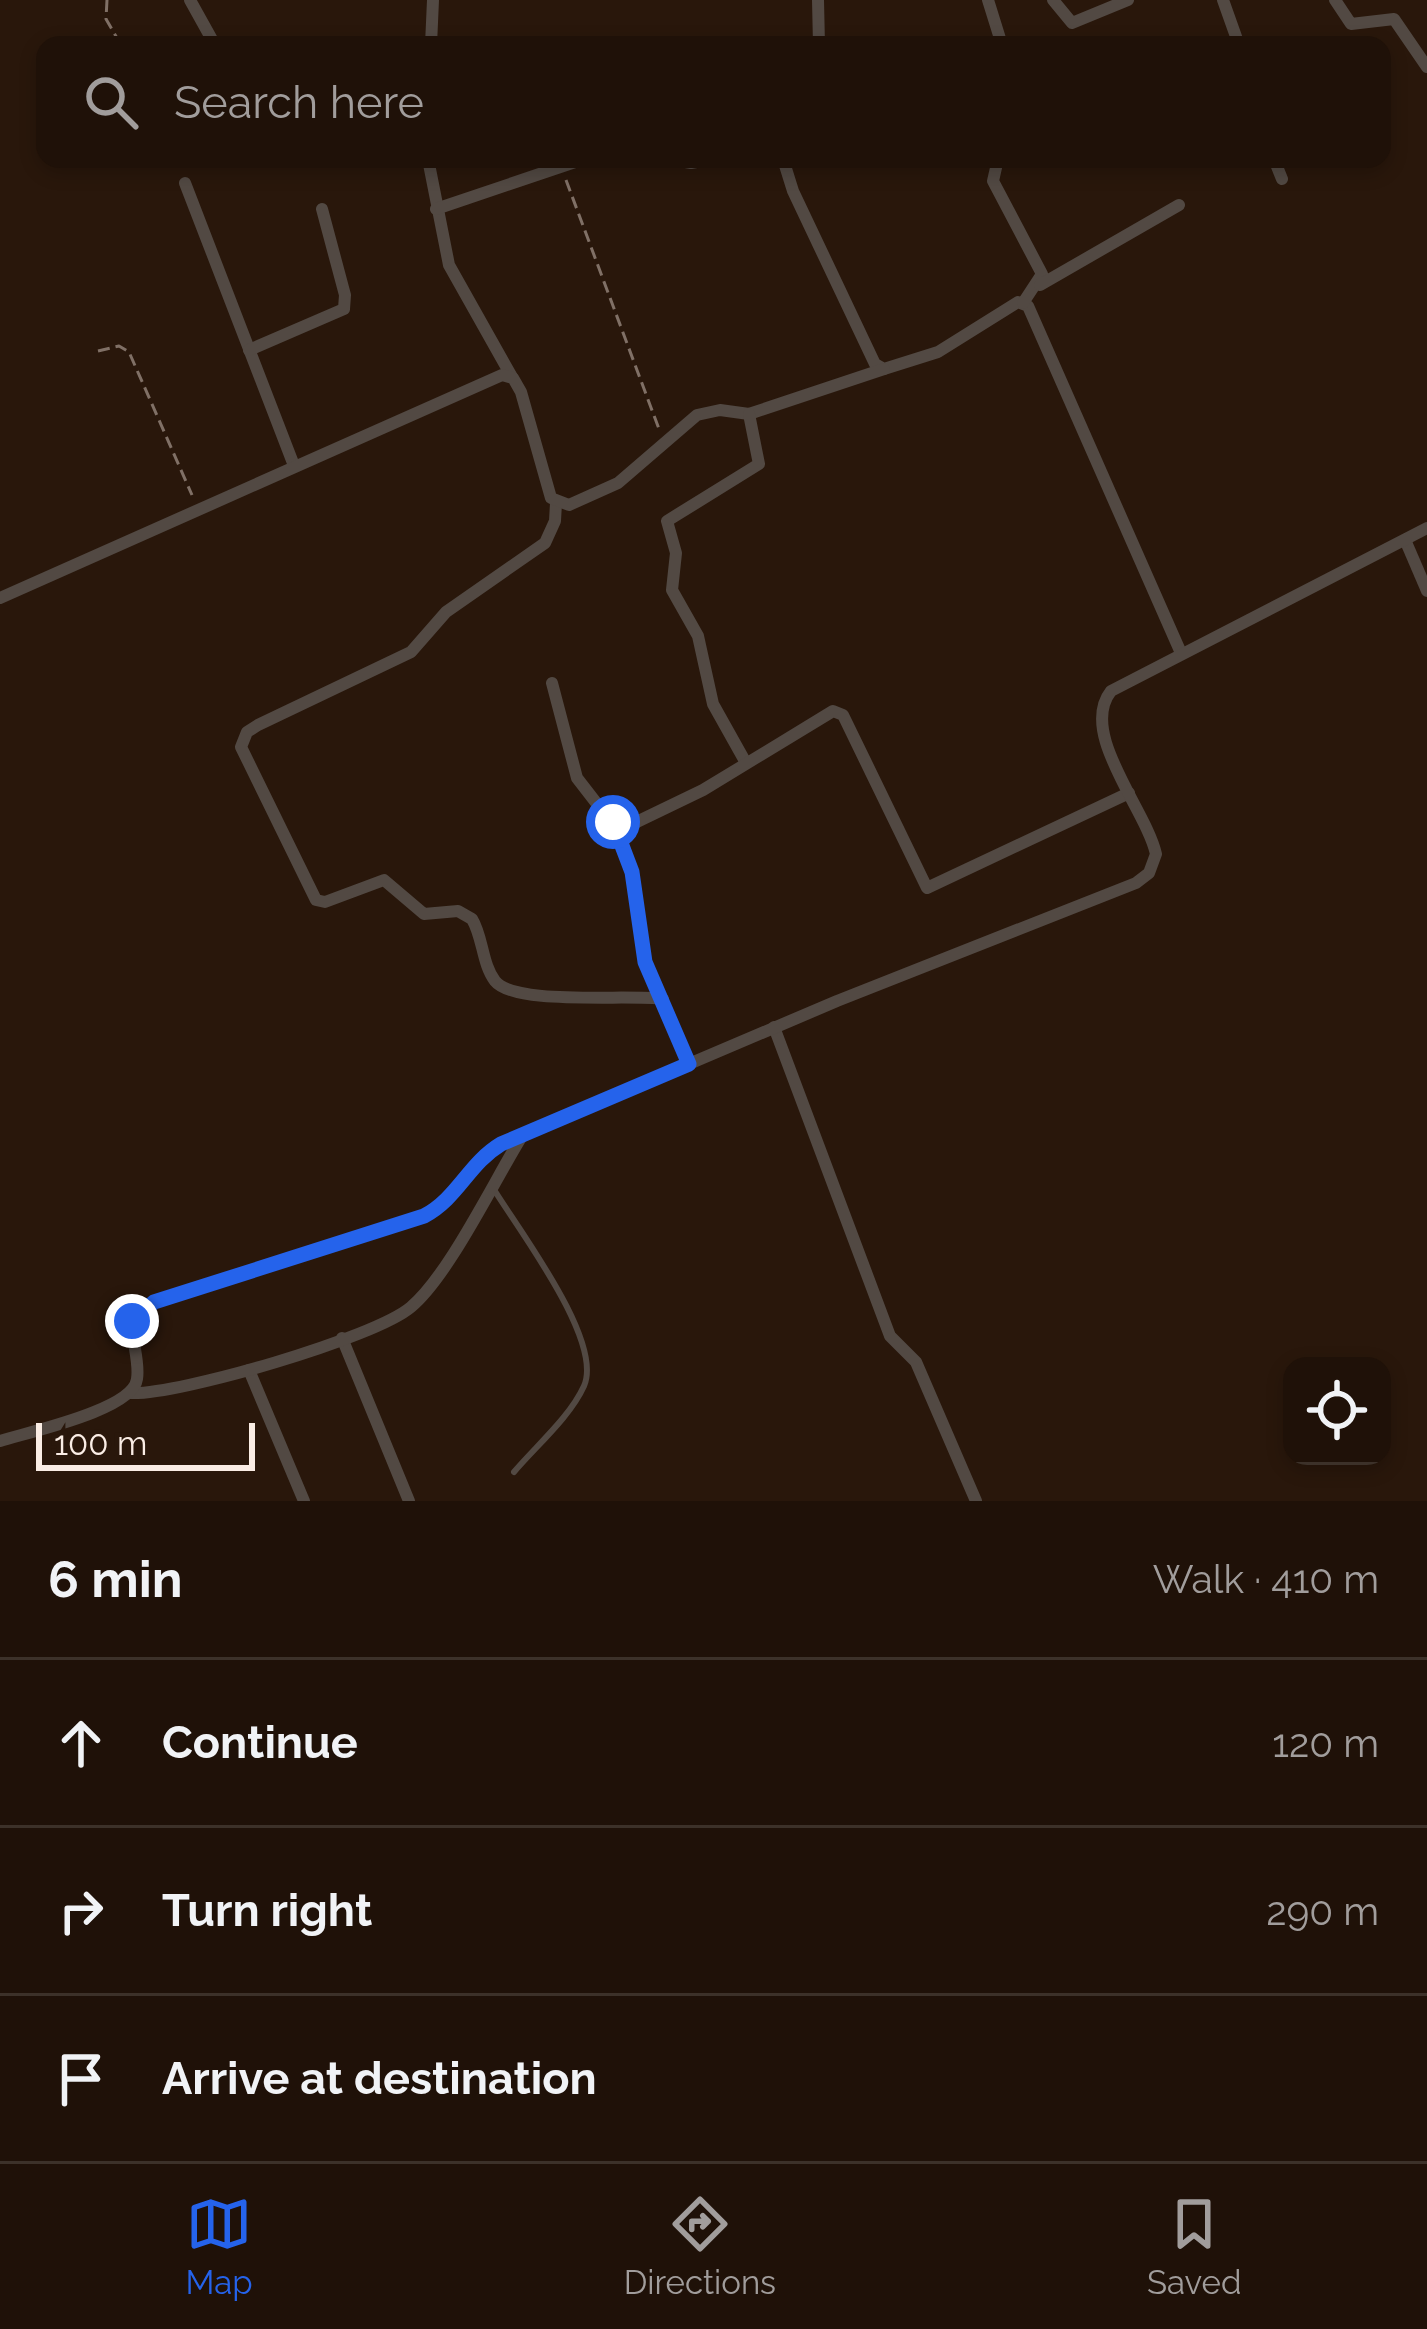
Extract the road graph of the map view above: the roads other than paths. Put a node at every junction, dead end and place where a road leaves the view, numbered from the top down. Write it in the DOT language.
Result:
graph roads {
  1 [pos="190,0"];
  2 [pos="433,0"];
  3 [pos="818,0"];
  4 [pos="988,0"];
  5 [pos="1053,0"];
  6 [pos="1128,0"];
  7 [pos="1222,0"];
  8 [pos="1334,0"];
  9 [pos="209,36"];
  10 [pos="431,36"];
  11 [pos="819,36"];
  12 [pos="999,36"];
  13 [pos="1236,36"];
  14 [pos="1427,67"];
  15 [pos="429,168"];
  16 [pos="558,168"];
  17 [pos="786,168"];
  18 [pos="996,168"];
  19 [pos="1278,168"];
  20 [pos="1282,179"];
  21 [pos="185,183"];
  22 [pos="1180,205"];
  23 [pos="436,208"];
  24 [pos="322,209"];
  25 [pos="1039,285"];
  26 [pos="1023,303"];
  27 [pos="250,350"];
  28 [pos="884,369"];
  29 [pos="513,378"];
  30 [pos="749,414"];
  31 [pos="293,463"];
  32 [pos="556,503"];
  33 [pos="1427,528"];
  34 [pos="1406,542"];
  35 [pos="1427,591"];
  36 [pos="0,598"];
  37 [pos="1181,652"];
  38 [pos="552,683"];
  39 [pos="746,764"];
  40 [pos="1129,793"];
  41 [pos="618,831"];
  42 [pos="663,999"];
  43 [pos="774,1027"];
  44 [pos="689,1064"];
  45 [pos="522,1136"];
  46 [pos="491,1185"];
  47 [pos="341,1338"];
  48 [pos="249,1370"];
  49 [pos="131,1393"];
  50 [pos="0,1441"];
  51 [pos="514,1472"];
  52 [pos="304,1501"];
  53 [pos="409,1501"];
  54 [pos="976,1501"];
  1 -- 9 [label="street"];
  2 -- 10 [label="street"];
  3 -- 11 [label="street"];
  4 -- 12 [label="street"];
  5 -- 6 [label="street"];
  7 -- 13 [label="street"];
  8 -- 14 [label="street"];
  15 -- 23 [label="street"];
  16 -- 23 [label="street"];
  17 -- 28 [label="street"];
  18 -- 25 [label="street"];
  19 -- 20 [label="street"];
  21 -- 27 [label="street"];
  22 -- 25 [label="street"];
  23 -- 29 [label="street"];
  24 -- 27 [label="street"];
  25 -- 26 [label="street"];
  26 -- 28 [label="street"];
  26 -- 37 [label="street"];
  27 -- 31 [label="street"];
  28 -- 30 [label="street"];
  29 -- 31 [label="street"];
  29 -- 32 [label="street"];
  30 -- 32 [label="street"];
  30 -- 39 [label="street"];
  31 -- 36 [label="street"];
  32 -- 42 [label="street"];
  33 -- 34 [label="street"];
  34 -- 35 [label="street"];
  34 -- 37 [label="street"];
  37 -- 40 [label="street"];
  38 -- 41 [label="street"];
  39 -- 40 [label="street"];
  39 -- 41 [label="street"];
  40 -- 43 [label="street"];
  41 -- 42 [label="street"];
  42 -- 44 [label="street"];
  43 -- 44 [label="street"];
  43 -- 54 [label="street"];
  44 -- 45 [label="street"];
  45 -- 46 [label="street"];
  45 -- 49 [label="street"];
  46 -- 47 [label="street"];
  46 -- 51 [label="lane"];
  47 -- 48 [label="street"];
  47 -- 53 [label="street"];
  48 -- 49 [label="street"];
  48 -- 52 [label="street"];
  49 -- 50 [label="street"];
}
